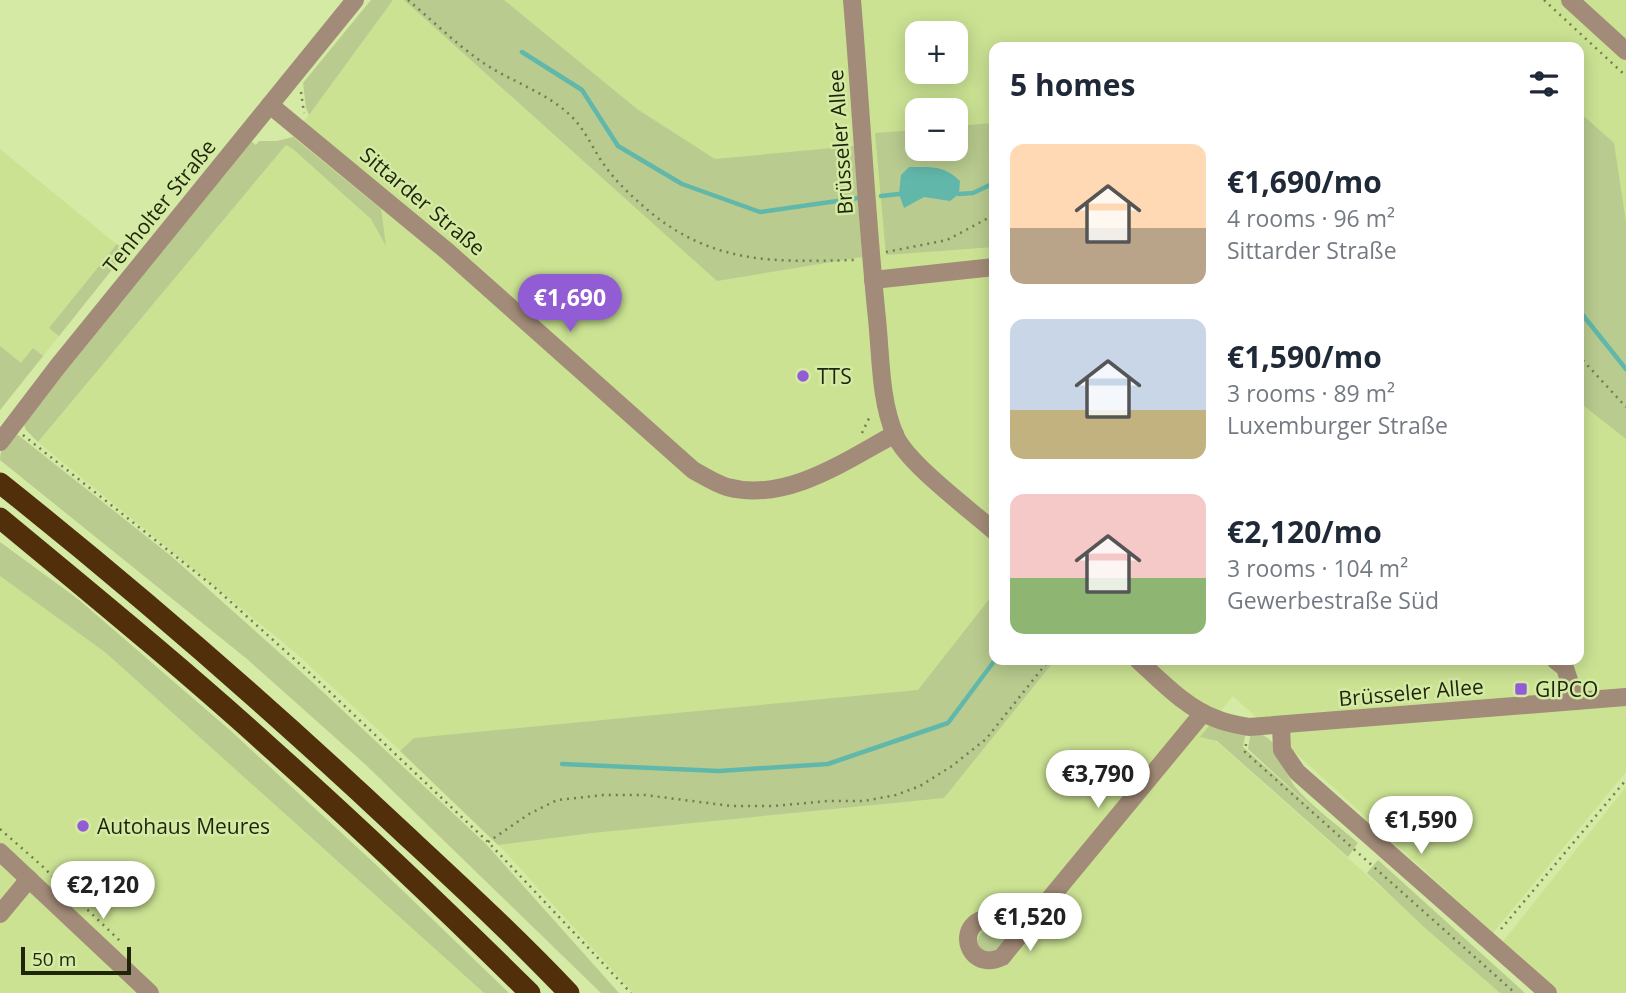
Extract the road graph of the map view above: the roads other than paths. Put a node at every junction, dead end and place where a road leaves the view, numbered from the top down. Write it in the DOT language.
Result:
graph roads {
  1 [pos="355,0"];
  2 [pos="852,0"];
  3 [pos="1570,0"];
  4 [pos="1626,51"];
  5 [pos="270,105"];
  6 [pos="989,268"];
  7 [pos="873,280"];
  8 [pos="895,434"];
  9 [pos="0,442"];
  10 [pos="0,483"];
  11 [pos="0,518"];
  12 [pos="989,527"];
  13 [pos="1144,665"];
  14 [pos="1561,665"];
  15 [pos="1626,697"];
  16 [pos="1576,701"];
  17 [pos="1203,713"];
  18 [pos="1281,726"];
  19 [pos="0,852"];
  20 [pos="29,879"];
  21 [pos="0,914"];
  22 [pos="1028,925"];
  23 [pos="149,993"];
  24 [pos="530,993"];
  25 [pos="569,993"];
  26 [pos="1548,993"];
  1 -- 5 [label="street, Tenholter Straße"];
  2 -- 7 [label="street, Brüsseler Allee"];
  3 -- 4 [label="street"];
  5 -- 8 [label="street, Sittarder Straße"];
  5 -- 9 [label="street, Tenholter Straße"];
  6 -- 7 [label="street"];
  7 -- 8 [label="street, Brüsseler Allee"];
  8 -- 12 [label="street, Brüsseler Allee"];
  10 -- 25 [label="highway"];
  11 -- 24 [label="highway"];
  13 -- 17 [label="street, Brüsseler Allee"];
  14 -- 16 [label="street"];
  15 -- 16 [label="street, Brüsseler Allee"];
  16 -- 18 [label="street, Brüsseler Allee"];
  17 -- 18 [label="street, Brüsseler Allee"];
  17 -- 22 [label="street"];
  18 -- 26 [label="street"];
  19 -- 20 [label="street"];
  20 -- 21 [label="street"];
  20 -- 23 [label="street"];
}
